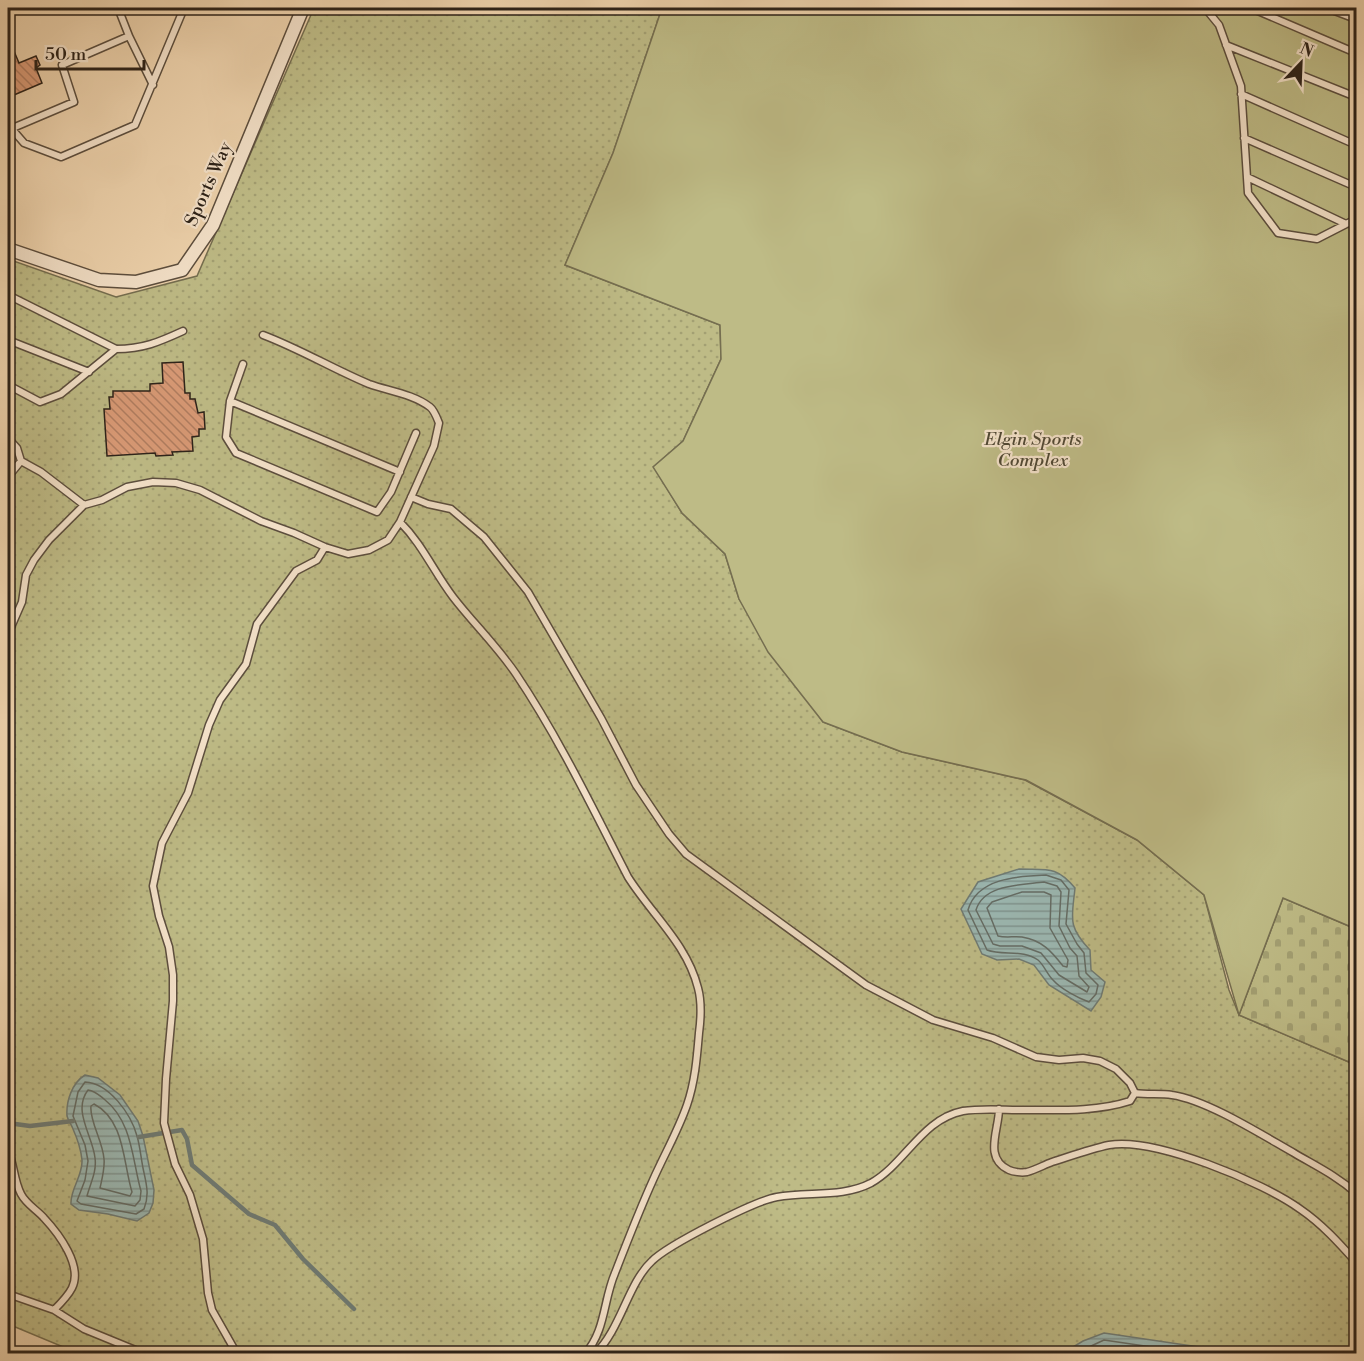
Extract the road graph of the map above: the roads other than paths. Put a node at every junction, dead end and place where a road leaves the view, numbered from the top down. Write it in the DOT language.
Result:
graph roads {
  1 [pos="118,8"];
  2 [pos="184,8"];
  3 [pos="303,8"];
  4 [pos="1205,8"];
  5 [pos="1251,8"];
  6 [pos="1335,8"];
  7 [pos="1356,16"];
  8 [pos="129,36"];
  9 [pos="1226,45"];
  10 [pos="1356,53"];
  11 [pos="153,85"];
  12 [pos="1241,94"];
  13 [pos="1356,97"];
  14 [pos="9,129"];
  15 [pos="1244,138"];
  16 [pos="1356,145"];
  17 [pos="1247,177"];
  18 [pos="1356,187"];
  19 [pos="1356,219"];
  20 [pos="1346,224"];
  21 [pos="8,249"];
  22 [pos="8,295"];
  23 [pos="183,331"];
  24 [pos="263,335"];
  25 [pos="8,340"];
  26 [pos="116,349"];
  27 [pos="243,364"];
  28 [pos="89,372"];
  29 [pos="8,385"];
  30 [pos="230,401"];
  31 [pos="416,433"];
  32 [pos="8,438"];
  33 [pos="21,461"];
  34 [pos="400,472"];
  35 [pos="8,477"];
  36 [pos="411,497"];
  37 [pos="84,506"];
  38 [pos="400,522"];
  39 [pos="325,547"];
  40 [pos="8,634"];
  41 [pos="1135,1093"];
  42 [pos="999,1109"];
  43 [pos="8,1150"];
  44 [pos="1356,1193"];
  45 [pos="1356,1262"];
  46 [pos="8,1294"];
  47 [pos="54,1310"];
  48 [pos="145,1353"];
  49 [pos="237,1353"];
  50 [pos="585,1353"];
  51 [pos="595,1353"];
  1 -- 8 [label="lane"];
  2 -- 11 [label="lane"];
  3 -- 21 [label="street, Sports Way"];
  4 -- 9 [label="lane"];
  5 -- 10 [label="lane"];
  6 -- 7 [label="street"];
  8 -- 11 [label="lane"];
  8 -- 14 [label="lane"];
  9 -- 12 [label="lane"];
  9 -- 13 [label="lane"];
  11 -- 14 [label="lane"];
  12 -- 15 [label="lane"];
  12 -- 16 [label="lane"];
  15 -- 17 [label="lane"];
  15 -- 18 [label="lane"];
  17 -- 20 [label="lane"];
  17 -- 20 [label="lane"];
  19 -- 20 [label="lane"];
  22 -- 26 [label="lane"];
  23 -- 26 [label="lane"];
  24 -- 36 [label="lane"];
  25 -- 28 [label="lane"];
  26 -- 28 [label="lane"];
  27 -- 30 [label="lane"];
  28 -- 29 [label="lane"];
  30 -- 34 [label="lane"];
  30 -- 34 [label="lane"];
  31 -- 34 [label="lane"];
  32 -- 33 [label="lane"];
  33 -- 35 [label="lane"];
  33 -- 37 [label="lane"];
  36 -- 38 [label="lane"];
  36 -- 41 [label="lane"];
  37 -- 39 [label="lane"];
  37 -- 40 [label="lane"];
  38 -- 39 [label="lane"];
  38 -- 50 [label="lane"];
  39 -- 49 [label="lane"];
  41 -- 42 [label="lane"];
  41 -- 44 [label="lane"];
  42 -- 45 [label="lane"];
  42 -- 51 [label="lane"];
  43 -- 47 [label="lane"];
  46 -- 47 [label="lane"];
  47 -- 48 [label="lane"];
}
